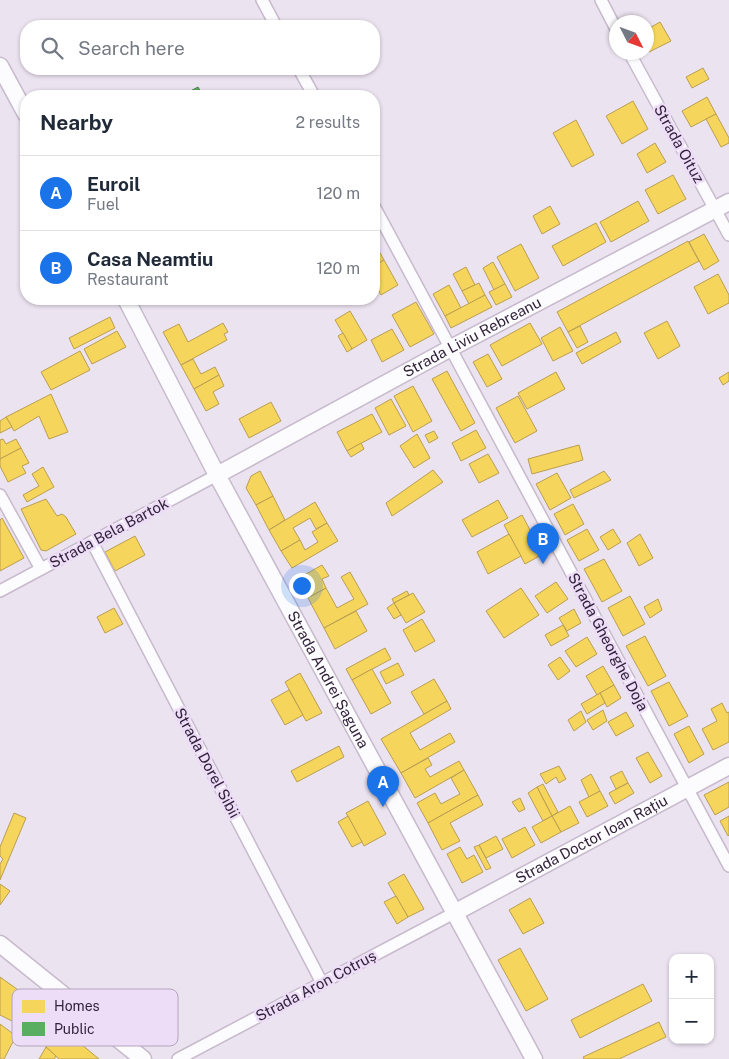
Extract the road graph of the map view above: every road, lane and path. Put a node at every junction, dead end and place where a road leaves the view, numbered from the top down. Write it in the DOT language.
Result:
graph roads {
  1 [pos="262,0"];
  2 [pos="601,0"];
  3 [pos="609,15"];
  4 [pos="273,20"];
  5 [pos="634,60"];
  6 [pos="0,66"];
  7 [pos="302,75"];
  8 [pos="311,90"];
  9 [pos="20,103"];
  10 [pos="722,206"];
  11 [pos="380,217"];
  12 [pos="729,235"];
  13 [pos="129,305"];
  14 [pos="451,348"];
  15 [pos="217,475"];
  16 [pos="0,495"];
  17 [pos="92,542"];
  18 [pos="41,570"];
  19 [pos="0,591"];
  20 [pos="729,766"];
  21 [pos="687,788"];
  22 [pos="729,866"];
  23 [pos="454,913"];
  24 [pos="0,944"];
  25 [pos="322,983"];
  26 [pos="56,989"];
  27 [pos="127,1046"];
  28 [pos="143,1059"];
  29 [pos="178,1059"];
  30 [pos="534,1059"];
  1 -- 4 [label="street"];
  2 -- 3 [label="street"];
  5 -- 10 [label="street, Strada Oituz"];
  6 -- 9 [label="street"];
  7 -- 8 [label="street"];
  10 -- 12 [label="street, Strada Oituz"];
  10 -- 14 [label="street, Strada Liviu Rebreanu"];
  11 -- 14 [label="street, Strada Gheorghe Doja"];
  13 -- 15 [label="street, Strada Andrei Șaguna"];
  14 -- 15 [label="street, Strada Liviu Rebreanu"];
  14 -- 21 [label="street, Strada Gheorghe Doja"];
  15 -- 17 [label="street, Strada Bela Bartok"];
  15 -- 23 [label="street, Strada Andrei Șaguna"];
  16 -- 18 [label="street"];
  17 -- 18 [label="street, Strada Bela Bartok"];
  17 -- 25 [label="street, Strada Dorel Sibii"];
  18 -- 19 [label="street, Strada Bela Bartok"];
  20 -- 21 [label="street, Strada Doctor Ioan Rațiu"];
  21 -- 22 [label="street, Strada Gheorghe Doja"];
  21 -- 23 [label="street, Strada Doctor Ioan Rațiu"];
  23 -- 25 [label="street, Strada Aron Cotruș"];
  23 -- 30 [label="street, Strada Andrei Șaguna"];
  24 -- 26 [label="street"];
  25 -- 29 [label="street, Strada Aron Cotruș"];
  27 -- 28 [label="street"];
}
